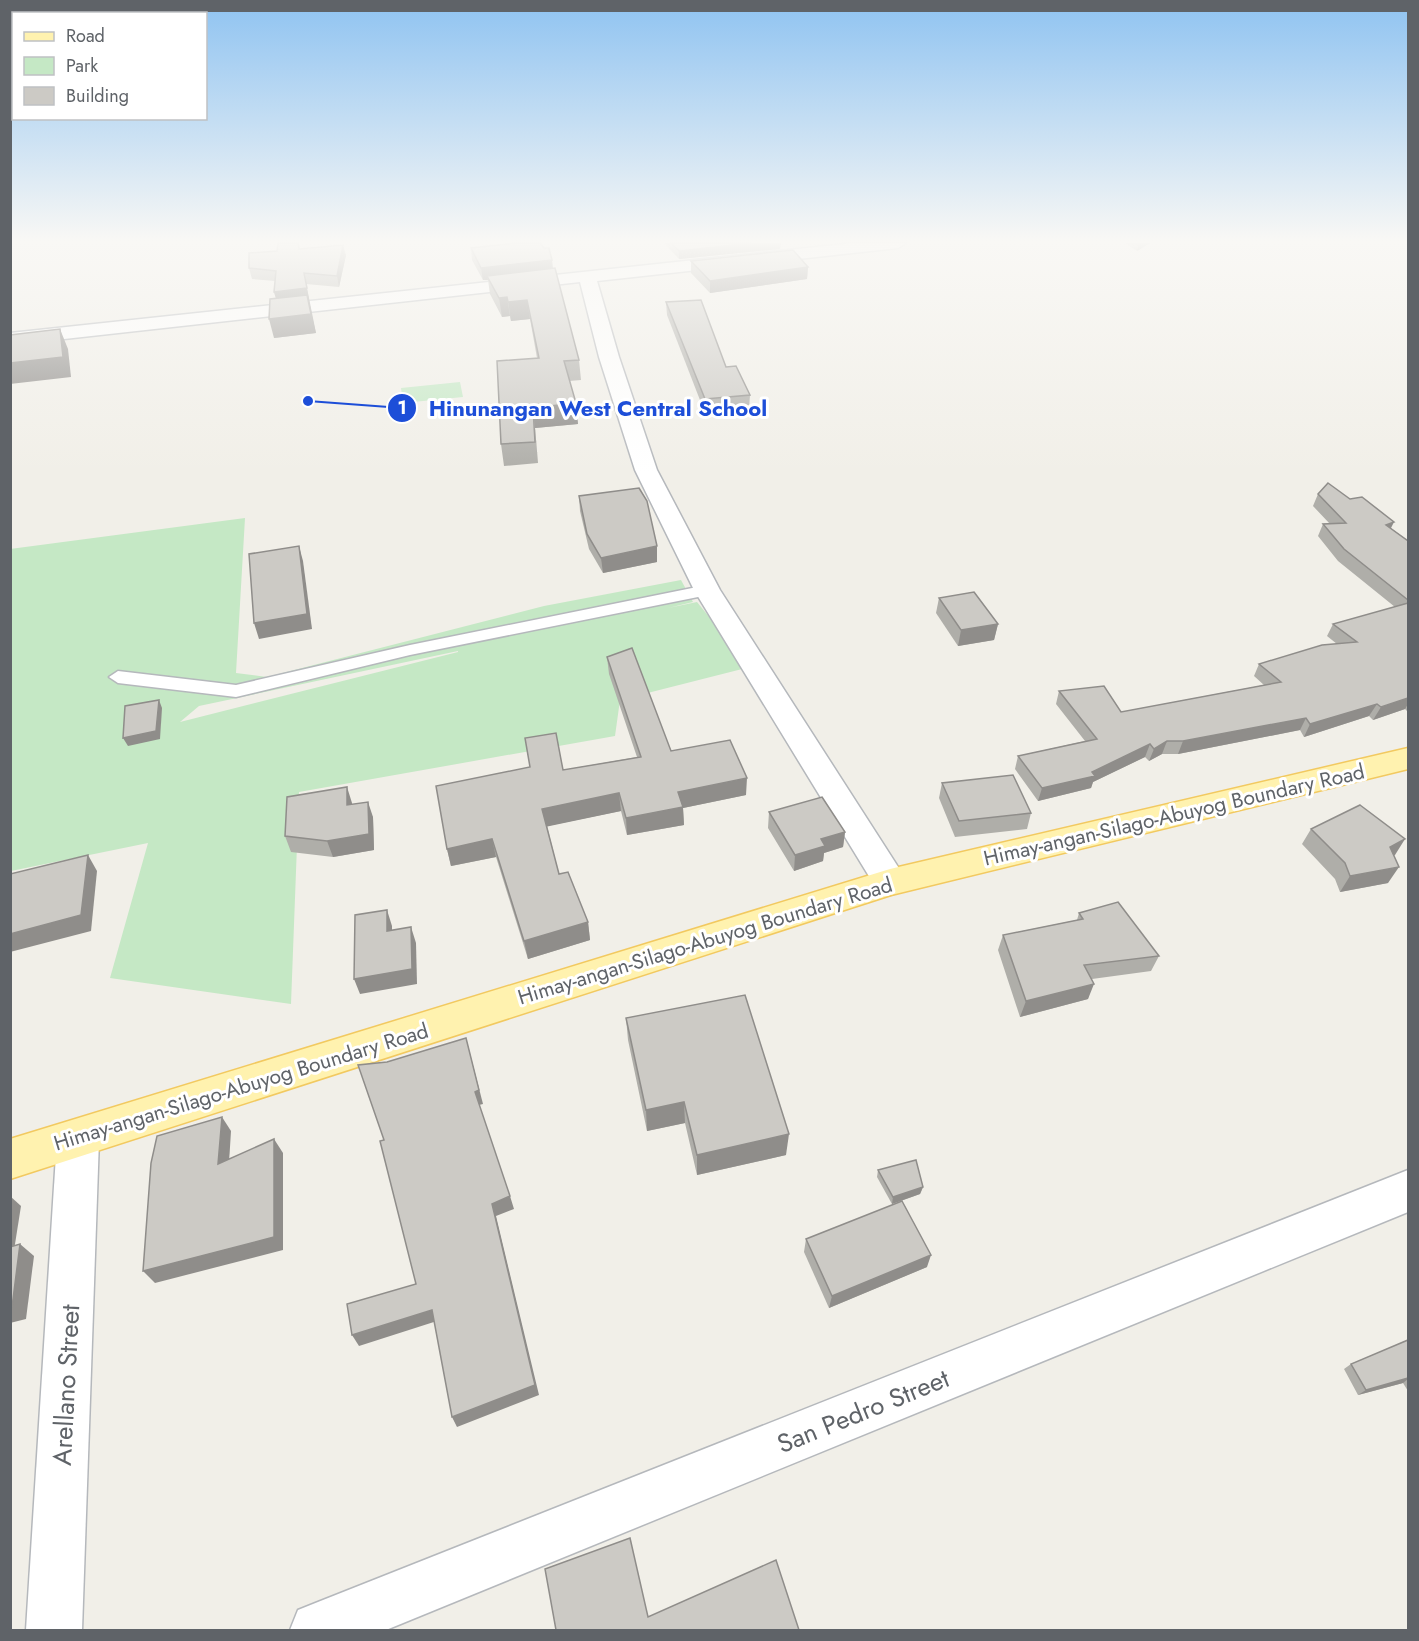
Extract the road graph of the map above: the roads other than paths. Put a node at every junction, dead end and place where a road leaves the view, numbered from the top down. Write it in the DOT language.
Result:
graph roads {
  1 [pos="185,320"];
  2 [pos="599,320"];
  3 [pos="10,339"];
  4 [pos="707,590"];
  5 [pos="118,677"];
  6 [pos="1408,759"];
  7 [pos="890,882"];
  8 [pos="78,1138"];
  9 [pos="10,1159"];
  10 [pos="1408,1191"];
  11 [pos="54,1630"];
  12 [pos="318,1630"];
  1 -- 3 [label="street"];
  2 -- 4 [label="street"];
  4 -- 5 [label="lane"];
  4 -- 7 [label="street"];
  6 -- 7 [label="main road, Himay-angan-Silago-Abuyog Boundary Road"];
  7 -- 8 [label="main road, Himay-angan-Silago-Abuyog Boundary Road"];
  8 -- 9 [label="main road, Himay-angan-Silago-Abuyog Boundary Road"];
  8 -- 11 [label="street, Arellano Street"];
  10 -- 12 [label="street, San Pedro Street"];
}
